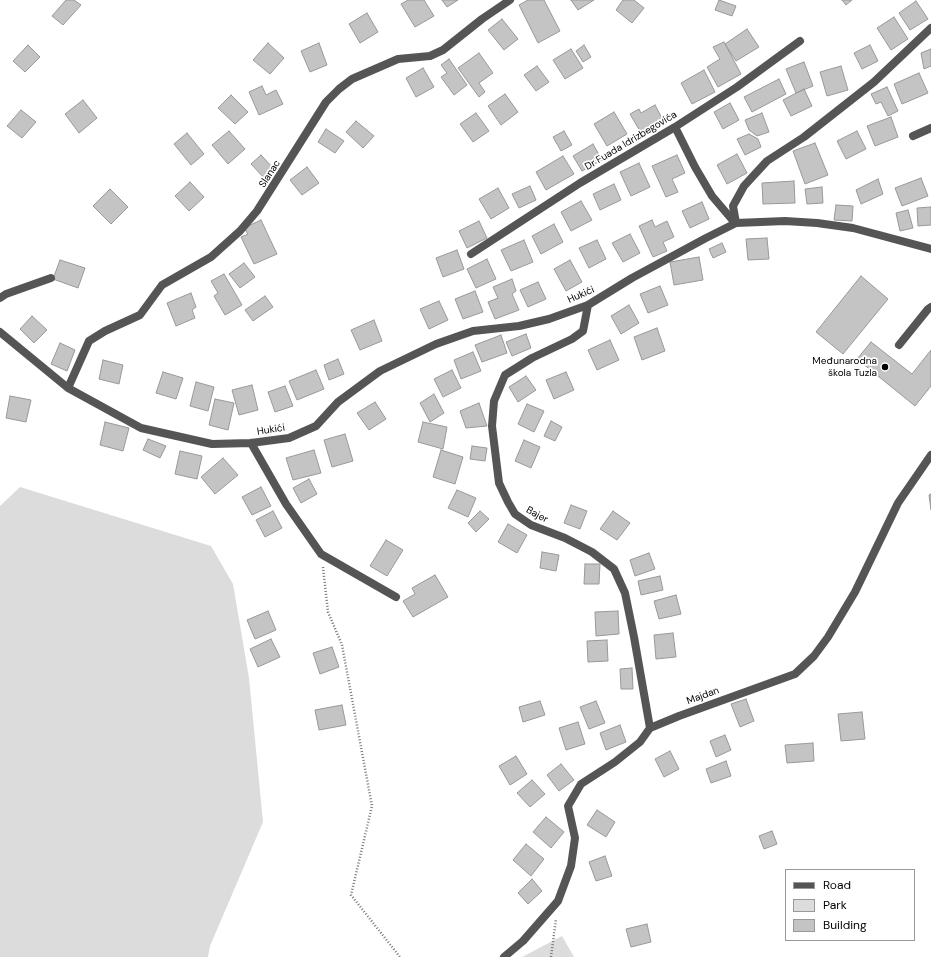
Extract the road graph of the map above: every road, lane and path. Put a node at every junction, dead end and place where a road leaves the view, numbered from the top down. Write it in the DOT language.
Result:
graph roads {
  1 [pos="510,0"];
  2 [pos="931,28"];
  3 [pos="800,41"];
  4 [pos="675,127"];
  5 [pos="931,128"];
  6 [pos="913,136"];
  7 [pos="736,223"];
  8 [pos="931,249"];
  9 [pos="471,254"];
  10 [pos="51,278"];
  11 [pos="0,298"];
  12 [pos="588,305"];
  13 [pos="931,307"];
  14 [pos="0,332"];
  15 [pos="899,345"];
  16 [pos="68,388"];
  17 [pos="251,443"];
  18 [pos="931,456"];
  19 [pos="321,554"];
  20 [pos="396,597"];
  21 [pos="650,728"];
  22 [pos="558,901"];
  23 [pos="400,957"];
  24 [pos="504,957"];
  25 [pos="551,957"];
  1 -- 16 [label="street, Slanac"];
  2 -- 7 [label="street"];
  3 -- 4 [label="street, Dr Fuada Idrizbegovića"];
  4 -- 7 [label="street"];
  4 -- 9 [label="street, Dr Fuada Idrizbegovića"];
  5 -- 6 [label="street"];
  7 -- 8 [label="street, Hukići"];
  7 -- 12 [label="street, Hukići"];
  10 -- 11 [label="street"];
  12 -- 17 [label="street, Hukići"];
  12 -- 21 [label="street, Bajer"];
  13 -- 15 [label="street"];
  14 -- 16 [label="street, Hukići"];
  16 -- 17 [label="street, Hukići"];
  17 -- 19 [label="street, Hukići"];
  18 -- 21 [label="street, Majdan"];
  19 -- 20 [label="street, Hukići"];
  19 -- 23 [label="path"];
  21 -- 22 [label="street, Majdan"];
  22 -- 24 [label="street, Majdan"];
  22 -- 25 [label="path"];
}
